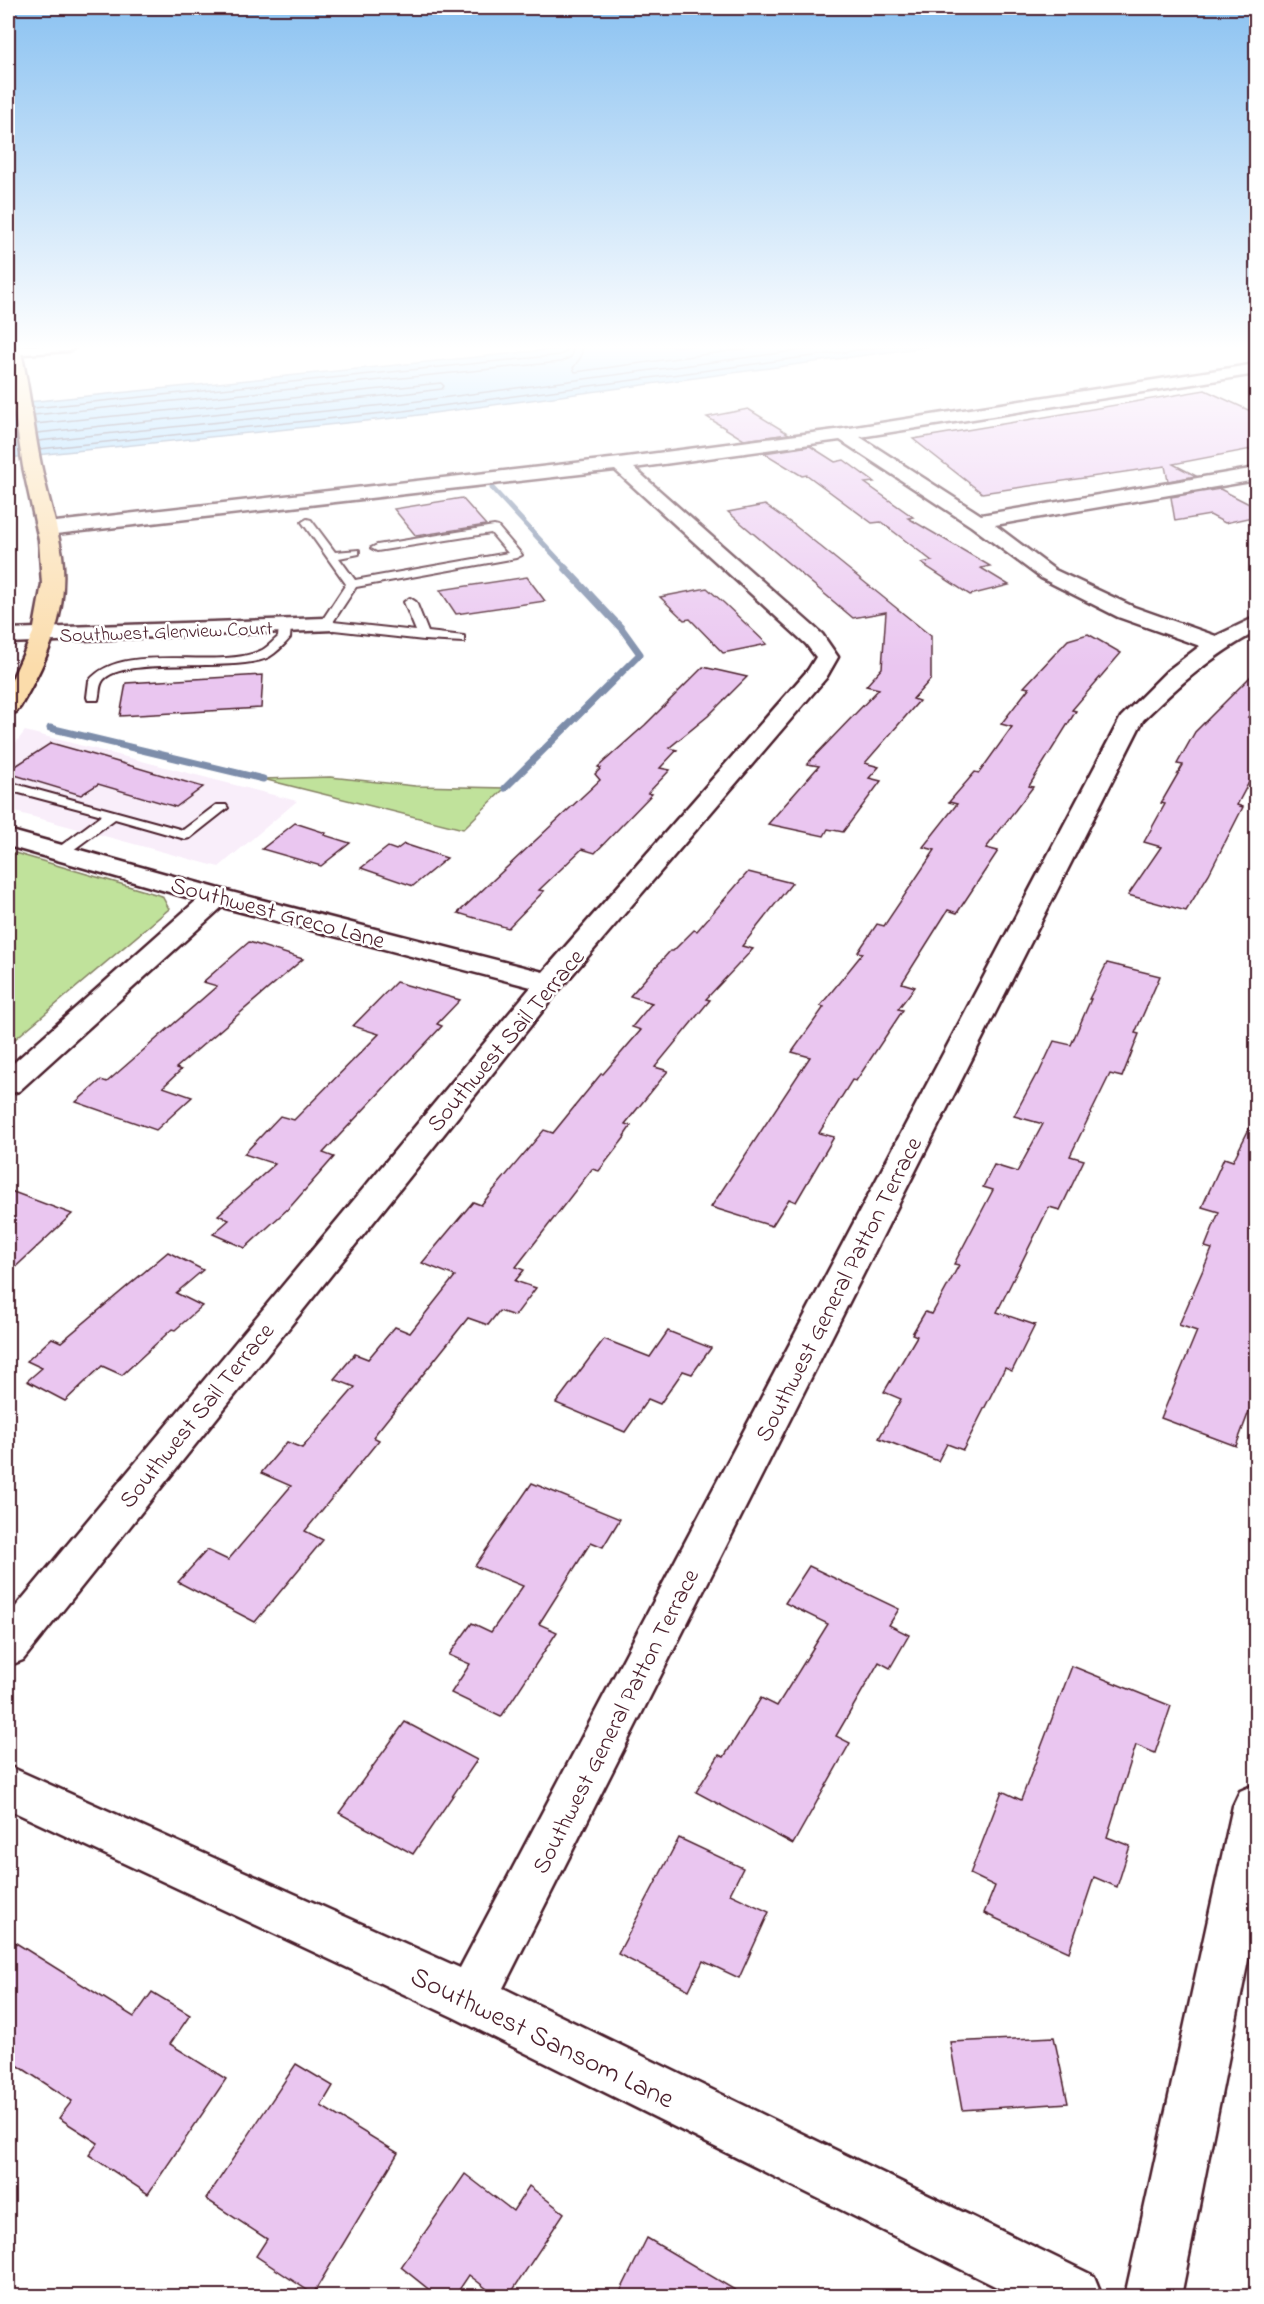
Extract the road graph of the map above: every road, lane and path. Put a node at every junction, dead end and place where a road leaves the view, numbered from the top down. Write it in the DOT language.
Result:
graph roads {
  1 [pos="30,454"];
  2 [pos="697,454"];
  3 [pos="873,454"];
  4 [pos="619,464"];
  5 [pos="1257,474"];
  6 [pos="307,522"];
  7 [pos="978,522"];
  8 [pos="47,529"];
  9 [pos="377,548"];
  10 [pos="355,552"];
  11 [pos="331,556"];
  12 [pos="352,584"];
  13 [pos="410,602"];
  14 [pos="1257,624"];
  15 [pos="325,625"];
  16 [pos="285,626"];
  17 [pos="8,636"];
  18 [pos="44,636"];
  19 [pos="424,636"];
  20 [pos="460,639"];
  21 [pos="1217,644"];
  22 [pos="93,697"];
  23 [pos="8,707"];
  24 [pos="10,786"];
  25 [pos="221,808"];
  26 [pos="113,814"];
  27 [pos="8,838"];
  28 [pos="60,853"];
  29 [pos="217,897"];
  30 [pos="550,983"];
  31 [pos="8,1084"];
  32 [pos="8,1647"];
  33 [pos="8,1787"];
  34 [pos="1257,1806"];
  35 [pos="471,1999"];
  36 [pos="1074,2296"];
  37 [pos="1153,2296"];
  1 -- 8 [label="main road"];
  2 -- 4 [label="street"];
  3 -- 7 [label="street"];
  4 -- 8 [label="street"];
  4 -- 30 [label="street, Southwest Sail Terrace"];
  5 -- 7 [label="street"];
  6 -- 11 [label="lane"];
  7 -- 21 [label="street"];
  8 -- 18 [label="main road"];
  9 -- 12 [label="lane"];
  10 -- 11 [label="lane"];
  11 -- 12 [label="lane"];
  12 -- 15 [label="lane"];
  13 -- 19 [label="lane"];
  14 -- 21 [label="street, Southwest General Patton Terrace"];
  15 -- 16 [label="street, Southwest Glenview Court"];
  15 -- 19 [label="lane"];
  16 -- 18 [label="street, Southwest Glenview Court"];
  16 -- 22 [label="lane"];
  17 -- 18 [label="street, Southwest Glenview Court"];
  18 -- 23 [label="main road"];
  19 -- 20 [label="lane"];
  21 -- 35 [label="street, Southwest General Patton Terrace"];
  24 -- 26 [label="lane"];
  25 -- 26 [label="lane"];
  26 -- 28 [label="lane"];
  27 -- 28 [label="street, Southwest Greco Lane"];
  28 -- 29 [label="street, Southwest Greco Lane"];
  29 -- 30 [label="street, Southwest Greco Lane"];
  29 -- 31 [label="street"];
  30 -- 32 [label="street, Southwest Sail Terrace"];
  33 -- 35 [label="street, Southwest Sansom Lane"];
  34 -- 37 [label="street"];
  35 -- 36 [label="street, Southwest Sansom Lane"];
}
